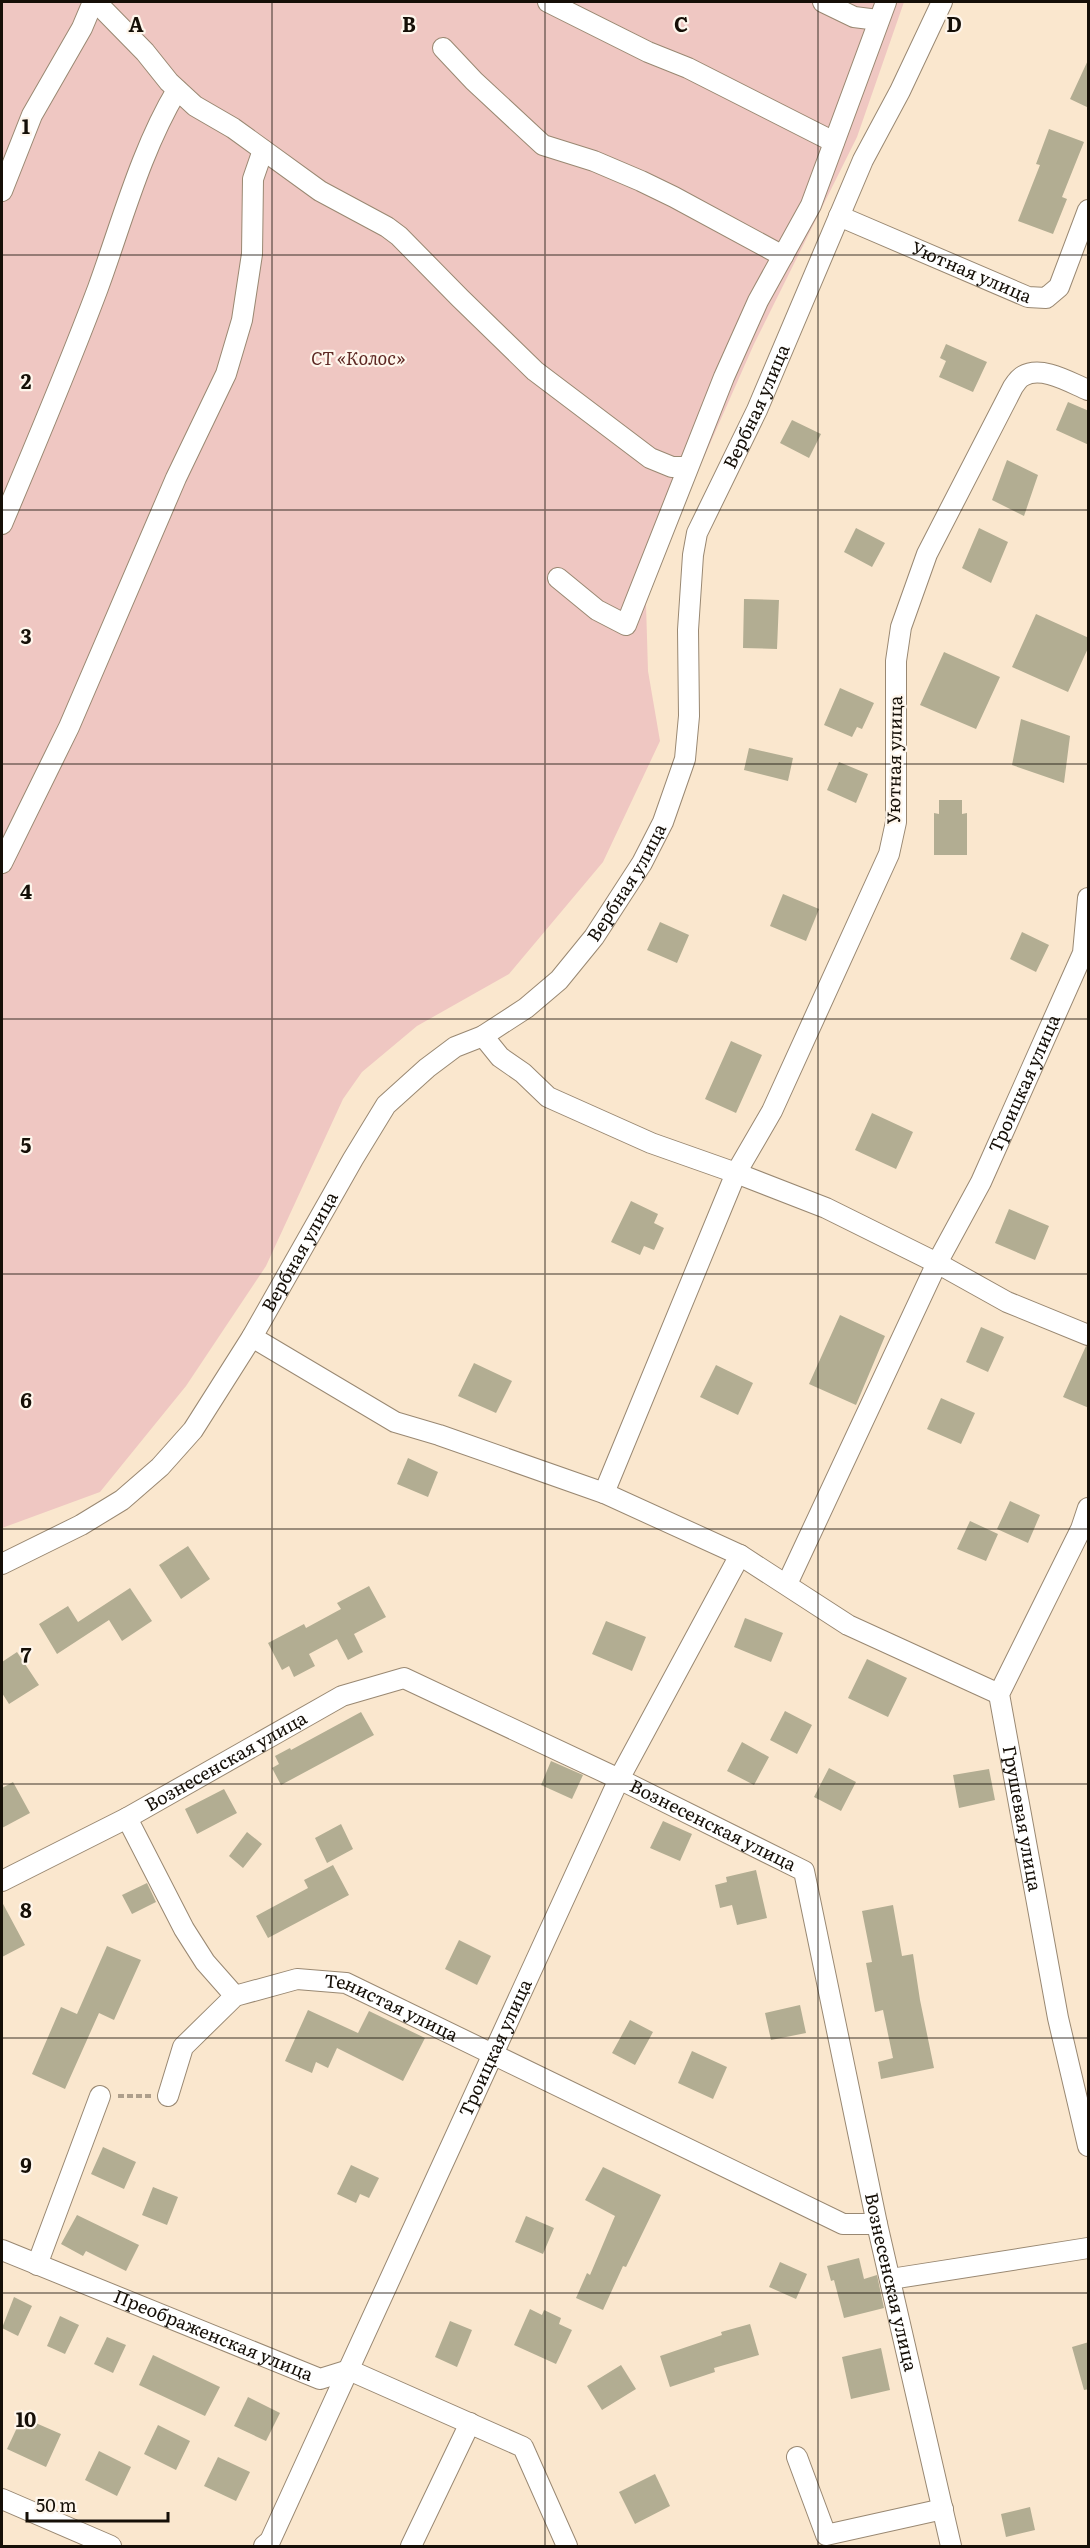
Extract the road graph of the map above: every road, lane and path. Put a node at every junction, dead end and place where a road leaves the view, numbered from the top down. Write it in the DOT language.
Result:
graph roads {
  1 [pos="94,2"];
  2 [pos="548,2"];
  3 [pos="823,2"];
  4 [pos="886,2"];
  5 [pos="942,2"];
  6 [pos="878,20"];
  7 [pos="443,48"];
  8 [pos="177,90"];
  9 [pos="834,142"];
  10 [pos="263,150"];
  11 [pos="2,191"];
  12 [pos="1089,210"];
  13 [pos="839,216"];
  14 [pos="783,256"];
  15 [pos="1089,390"];
  16 [pos="687,467"];
  17 [pos="2,525"];
  18 [pos="558,578"];
  19 [pos="2,862"];
  20 [pos="1089,898"];
  21 [pos="483,1036"];
  22 [pos="735,1173"];
  23 [pos="937,1263"];
  24 [pos="1089,1335"];
  25 [pos="252,1337"];
  26 [pos="604,1493"];
  27 [pos="1089,1508"];
  28 [pos="740,1555"];
  29 [pos="2,1564"];
  30 [pos="787,1584"];
  31 [pos="999,1694"];
  32 [pos="619,1779"];
  33 [pos="127,1818"];
  34 [pos="2,1881"];
  35 [pos="235,1996"];
  36 [pos="493,2056"];
  37 [pos="100,2096"];
  38 [pos="168,2096"];
  39 [pos="1089,2146"];
  40 [pos="877,2224"];
  41 [pos="1089,2248"];
  42 [pos="2,2250"];
  43 [pos="37,2265"];
  44 [pos="891,2279"];
  45 [pos="349,2370"];
  46 [pos="470,2423"];
  47 [pos="797,2457"];
  48 [pos="2,2499"];
  49 [pos="943,2509"];
  50 [pos="111,2547"];
  51 [pos="264,2547"];
  52 [pos="411,2547"];
  53 [pos="567,2547"];
  54 [pos="951,2547"];
  1 -- 8 [label="street"];
  1 -- 11 [label="street"];
  2 -- 9 [label="street"];
  3 -- 6 [label="street"];
  4 -- 6 [label="street"];
  5 -- 13 [label="street, Вербная улица"];
  6 -- 9 [label="street"];
  7 -- 14 [label="street"];
  8 -- 10 [label="street"];
  8 -- 17 [label="street"];
  9 -- 14 [label="street"];
  10 -- 16 [label="street"];
  10 -- 19 [label="street"];
  12 -- 13 [label="street, Уютная улица"];
  13 -- 21 [label="street, Вербная улица"];
  14 -- 16 [label="street"];
  15 -- 22 [label="street, Уютная улица"];
  16 -- 18 [label="street"];
  20 -- 23 [label="street, Троицкая улица"];
  21 -- 22 [label="street"];
  21 -- 25 [label="street, Вербная улица"];
  22 -- 23 [label="street"];
  22 -- 26 [label="street, Уютная улица"];
  23 -- 24 [label="street"];
  23 -- 30 [label="street, Троицкая улица"];
  25 -- 26 [label="street"];
  25 -- 29 [label="street, Вербная улица"];
  26 -- 28 [label="street"];
  27 -- 31 [label="street"];
  28 -- 30 [label="street"];
  28 -- 32 [label="street, Троицкая улица"];
  30 -- 31 [label="street"];
  31 -- 39 [label="street, Грушевая улица"];
  32 -- 33 [label="street, Вознесенская улица"];
  32 -- 36 [label="street, Троицкая улица"];
  32 -- 40 [label="street, Вознесенская улица"];
  33 -- 34 [label="street, Вознесенская улица"];
  33 -- 35 [label="street"];
  35 -- 36 [label="street, Тенистая улица"];
  35 -- 38 [label="street, Тенистая улица"];
  36 -- 40 [label="street, Тенистая улица"];
  36 -- 45 [label="street, Троицкая улица"];
  37 -- 38 [label="path"];
  37 -- 43 [label="street"];
  40 -- 44 [label="street, Вознесенская улица"];
  41 -- 44 [label="street"];
  42 -- 43 [label="street, Преображенская улица"];
  43 -- 45 [label="street, Преображенская улица"];
  44 -- 49 [label="street, Вознесенская улица"];
  45 -- 46 [label="street"];
  45 -- 51 [label="street, Троицкая улица"];
  46 -- 52 [label="street"];
  46 -- 53 [label="street"];
  47 -- 49 [label="street"];
  48 -- 50 [label="street"];
  49 -- 54 [label="street, Вознесенская улица"];
}
